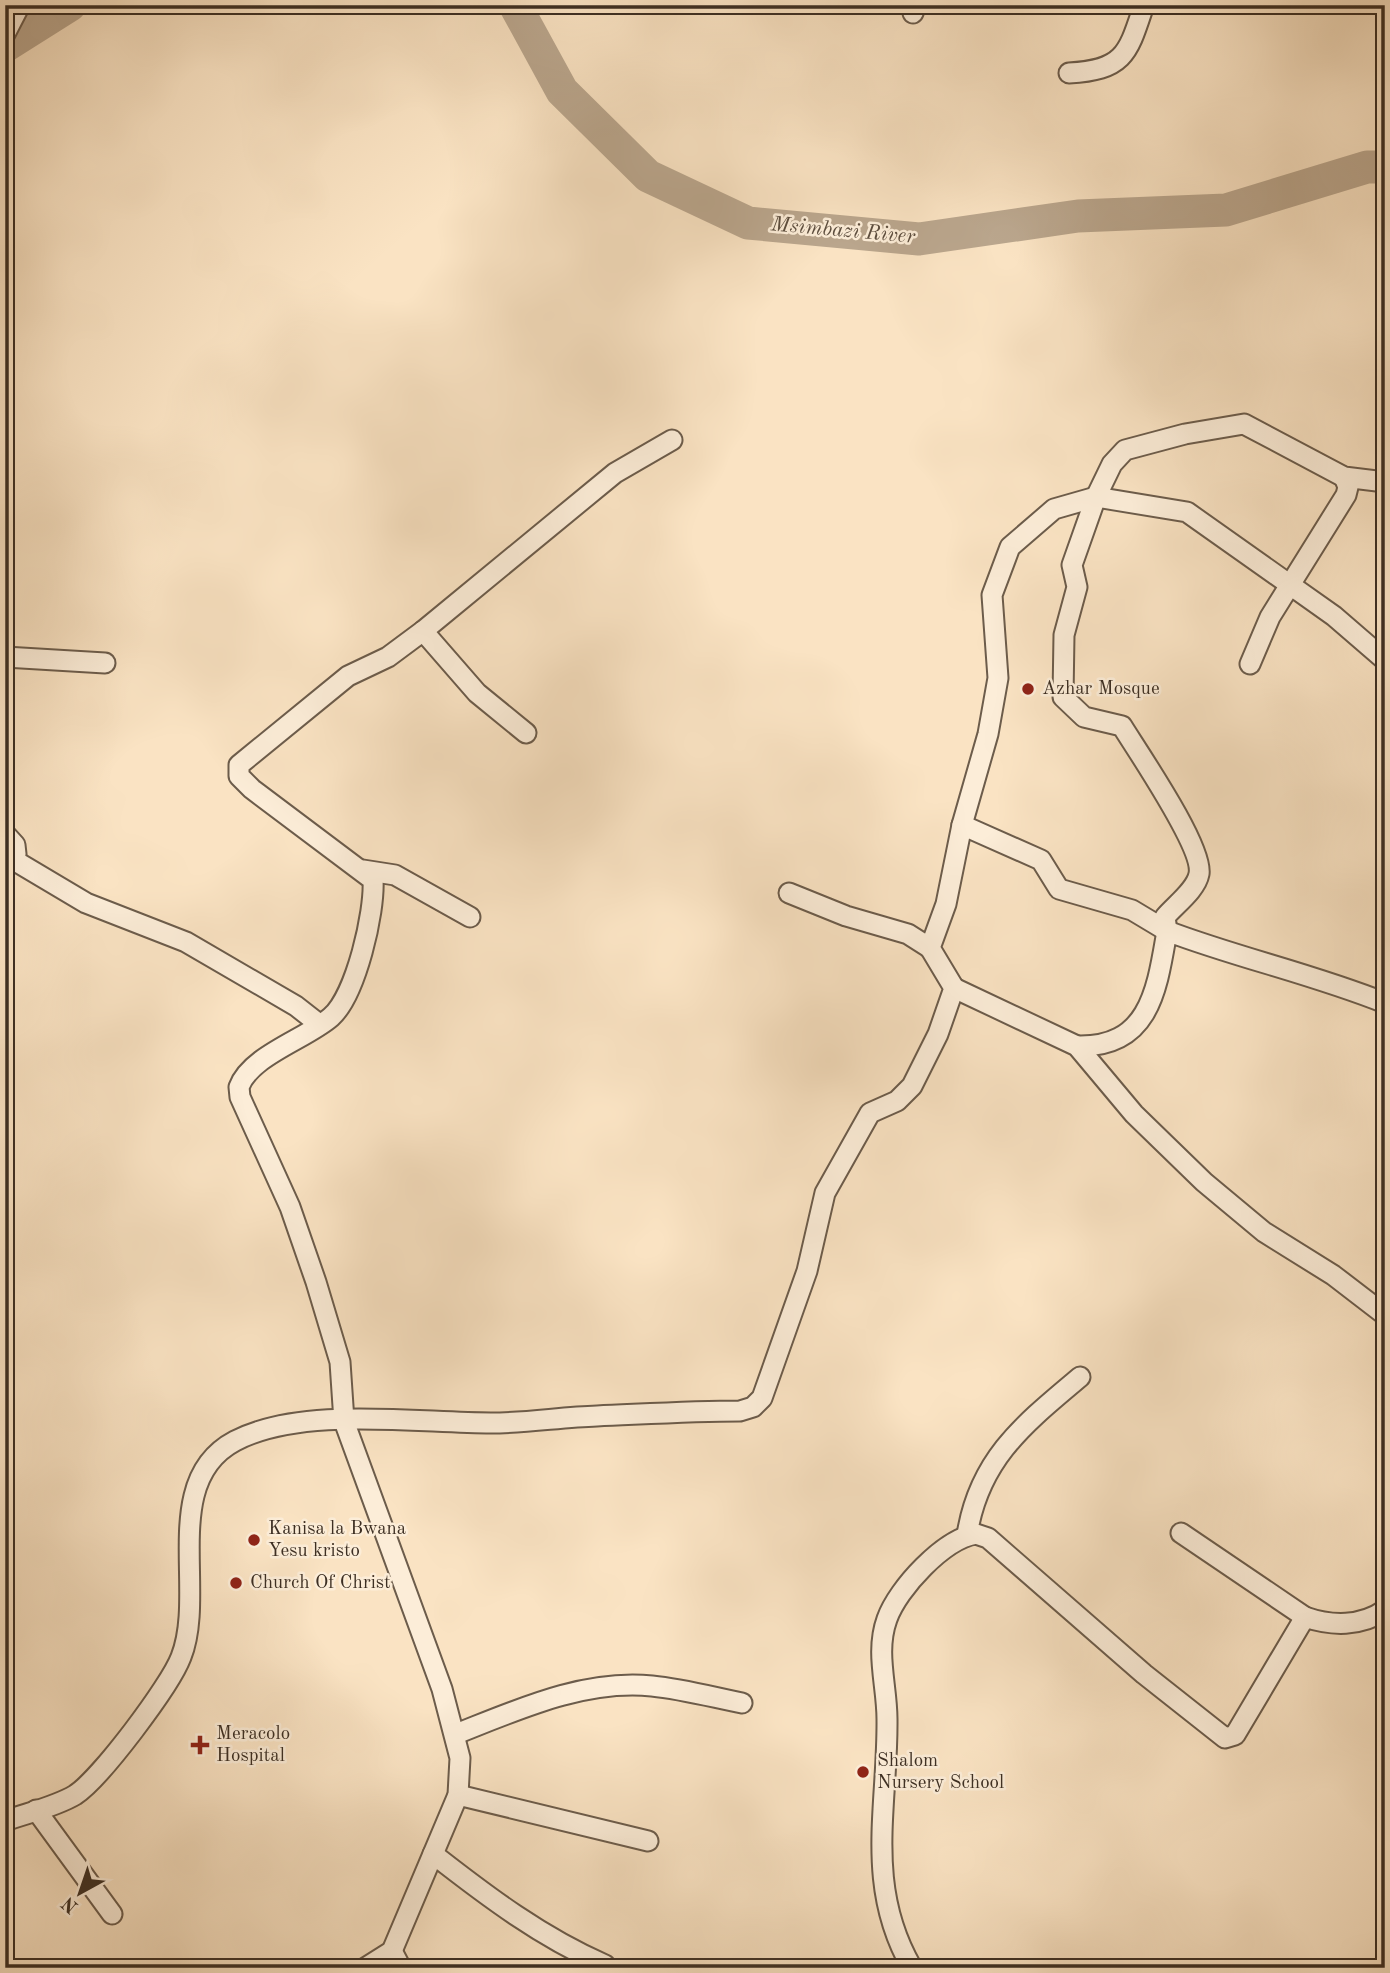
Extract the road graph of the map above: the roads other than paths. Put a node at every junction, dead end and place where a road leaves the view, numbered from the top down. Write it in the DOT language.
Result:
graph roads {
  1 [pos="20,5"];
  2 [pos="1144,5"];
  3 [pos="5,34"];
  4 [pos="1069,73"];
  5 [pos="672,440"];
  6 [pos="1344,477"];
  7 [pos="1385,482"];
  8 [pos="1096,497"];
  9 [pos="1289,584"];
  10 [pos="424,631"];
  11 [pos="5,656"];
  12 [pos="1385,660"];
  13 [pos="105,663"];
  14 [pos="1250,664"];
  15 [pos="526,733"];
  16 [pos="962,825"];
  17 [pos="5,834"];
  18 [pos="9,862"];
  19 [pos="363,870"];
  20 [pos="789,893"];
  21 [pos="470,917"];
  22 [pos="1167,931"];
  23 [pos="930,948"];
  24 [pos="954,988"];
  25 [pos="1385,1003"];
  26 [pos="319,1024"];
  27 [pos="1077,1046"];
  28 [pos="1385,1315"];
  29 [pos="1080,1377"];
  30 [pos="344,1421"];
  31 [pos="1181,1533"];
  32 [pos="967,1535"];
  33 [pos="1385,1610"];
  34 [pos="1305,1617"];
  35 [pos="742,1703"];
  36 [pos="456,1734"];
  37 [pos="458,1796"];
  38 [pos="36,1810"];
  39 [pos="5,1821"];
  40 [pos="648,1841"];
  41 [pos="433,1854"];
  42 [pos="112,1914"];
  43 [pos="397,1959"];
  44 [pos="605,1965"];
  45 [pos="365,1968"];
  46 [pos="912,1968"];
  1 -- 3 [label="street"];
  2 -- 4 [label="street"];
  5 -- 10 [label="street"];
  6 -- 7 [label="street"];
  6 -- 8 [label="street"];
  6 -- 9 [label="street"];
  8 -- 9 [label="street"];
  8 -- 16 [label="street"];
  8 -- 22 [label="street"];
  9 -- 12 [label="street"];
  9 -- 14 [label="street"];
  10 -- 15 [label="street"];
  10 -- 19 [label="street"];
  11 -- 13 [label="street"];
  16 -- 22 [label="street"];
  16 -- 23 [label="street"];
  17 -- 18 [label="street"];
  18 -- 26 [label="street"];
  19 -- 21 [label="street"];
  19 -- 26 [label="street"];
  20 -- 23 [label="street"];
  22 -- 25 [label="street"];
  22 -- 27 [label="street"];
  23 -- 24 [label="street"];
  24 -- 27 [label="street"];
  24 -- 30 [label="street"];
  26 -- 30 [label="street"];
  27 -- 28 [label="street"];
  29 -- 32 [label="street"];
  30 -- 36 [label="street"];
  30 -- 38 [label="street"];
  31 -- 34 [label="street"];
  32 -- 34 [label="street"];
  32 -- 46 [label="street"];
  33 -- 34 [label="street"];
  35 -- 36 [label="street"];
  36 -- 37 [label="street"];
  37 -- 40 [label="street"];
  37 -- 41 [label="street"];
  38 -- 39 [label="street"];
  38 -- 42 [label="street"];
  41 -- 43 [label="street"];
  41 -- 44 [label="street"];
  43 -- 45 [label="street"];
}
